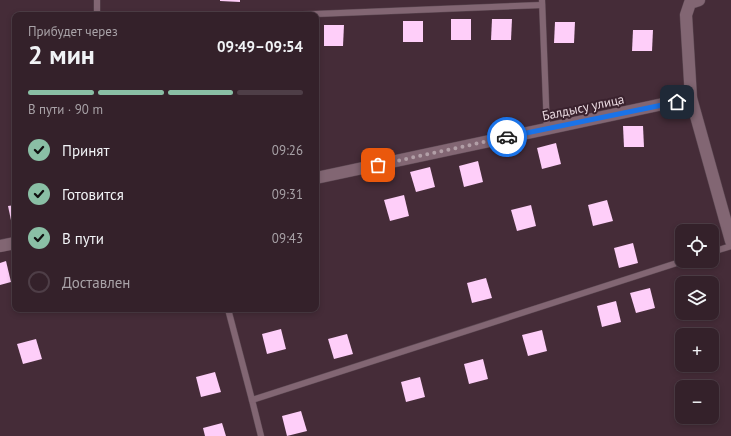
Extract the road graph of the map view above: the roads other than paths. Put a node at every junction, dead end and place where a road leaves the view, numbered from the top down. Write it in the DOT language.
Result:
graph roads {
  1 [pos="97,0"];
  2 [pos="698,0"];
  3 [pos="542,2"];
  4 [pos="97,12"];
  5 [pos="319,14"];
  6 [pos="692,98"];
  7 [pos="547,129"];
  8 [pos="319,177"];
  9 [pos="731,241"];
  10 [pos="12,244"];
  11 [pos="0,246"];
  12 [pos="731,246"];
  13 [pos="719,250"];
  14 [pos="675,264"];
  15 [pos="229,312"];
  16 [pos="252,400"];
  17 [pos="261,436"];
  1 -- 4 [label="lane"];
  2 -- 6 [label="street"];
  3 -- 5 [label="lane"];
  3 -- 7 [label="lane"];
  6 -- 7 [label="street, Балдысу улица"];
  6 -- 9 [label="street"];
  7 -- 8 [label="street, Балдысу улица"];
  10 -- 11 [label="street"];
  12 -- 13 [label="lane"];
  14 -- 16 [label="lane"];
  15 -- 16 [label="lane"];
  16 -- 17 [label="lane"];
}
